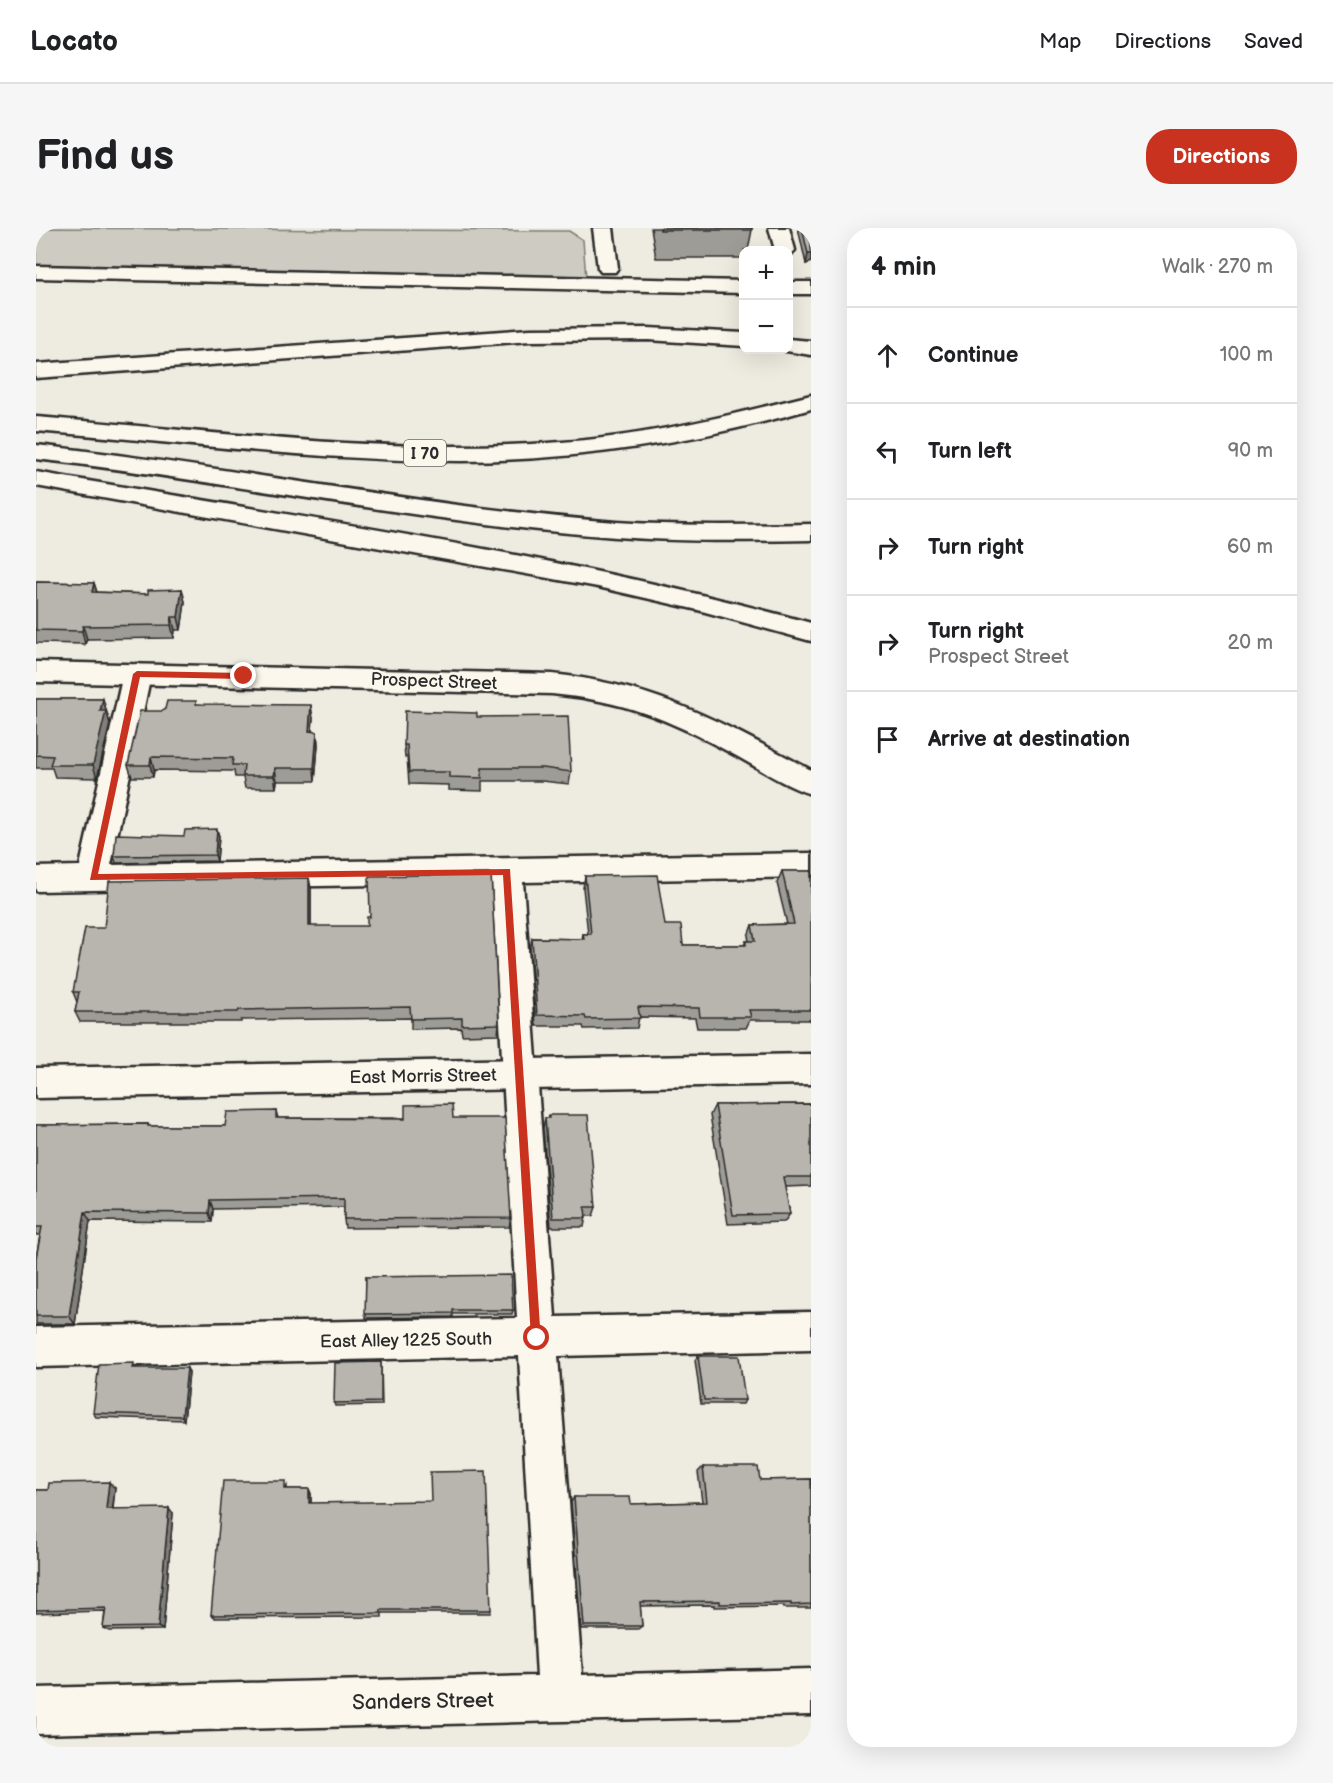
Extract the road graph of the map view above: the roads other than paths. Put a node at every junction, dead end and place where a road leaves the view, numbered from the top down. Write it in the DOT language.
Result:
graph roads {
  1 [pos="603,228"];
  2 [pos="779,228"];
  3 [pos="784,246"];
  4 [pos="608,268"];
  5 [pos="36,272"];
  6 [pos="739,287"];
  7 [pos="793,288"];
  8 [pos="811,288"];
  9 [pos="739,340"];
  10 [pos="36,370"];
  11 [pos="811,402"];
  12 [pos="36,424"];
  13 [pos="36,452"];
  14 [pos="36,479"];
  15 [pos="811,532"];
  16 [pos="811,632"];
  17 [pos="36,672"];
  18 [pos="137,674"];
  19 [pos="811,783"];
  20 [pos="811,865"];
  21 [pos="507,871"];
  22 [pos="93,878"];
  23 [pos="36,879"];
  24 [pos="811,1069"];
  25 [pos="520,1074"];
  26 [pos="36,1083"];
  27 [pos="811,1331"];
  28 [pos="537,1338"];
  29 [pos="36,1347"];
  30 [pos="811,1692"];
  31 [pos="561,1698"];
  32 [pos="36,1711"];
  1 -- 4 [label="main road"];
  2 -- 3 [label="main road"];
  5 -- 6 [label="main road"];
  7 -- 8 [label="main road"];
  9 -- 10 [label="main road"];
  11 -- 12 [label="main road, I 70"];
  13 -- 15 [label="main road"];
  14 -- 16 [label="main road"];
  17 -- 18 [label="main road, Prospect Street"];
  18 -- 19 [label="main road, Prospect Street"];
  18 -- 22 [label="main road"];
  20 -- 21 [label="main road"];
  21 -- 22 [label="main road"];
  21 -- 25 [label="main road"];
  22 -- 23 [label="main road"];
  24 -- 25 [label="main road, East Morris Street"];
  25 -- 26 [label="main road, East Morris Street"];
  25 -- 28 [label="main road"];
  27 -- 28 [label="main road, East Alley 1225 South"];
  28 -- 29 [label="main road, East Alley 1225 South"];
  28 -- 31 [label="main road"];
  30 -- 31 [label="main road, Sanders Street"];
  31 -- 32 [label="main road, Sanders Street"];
}
